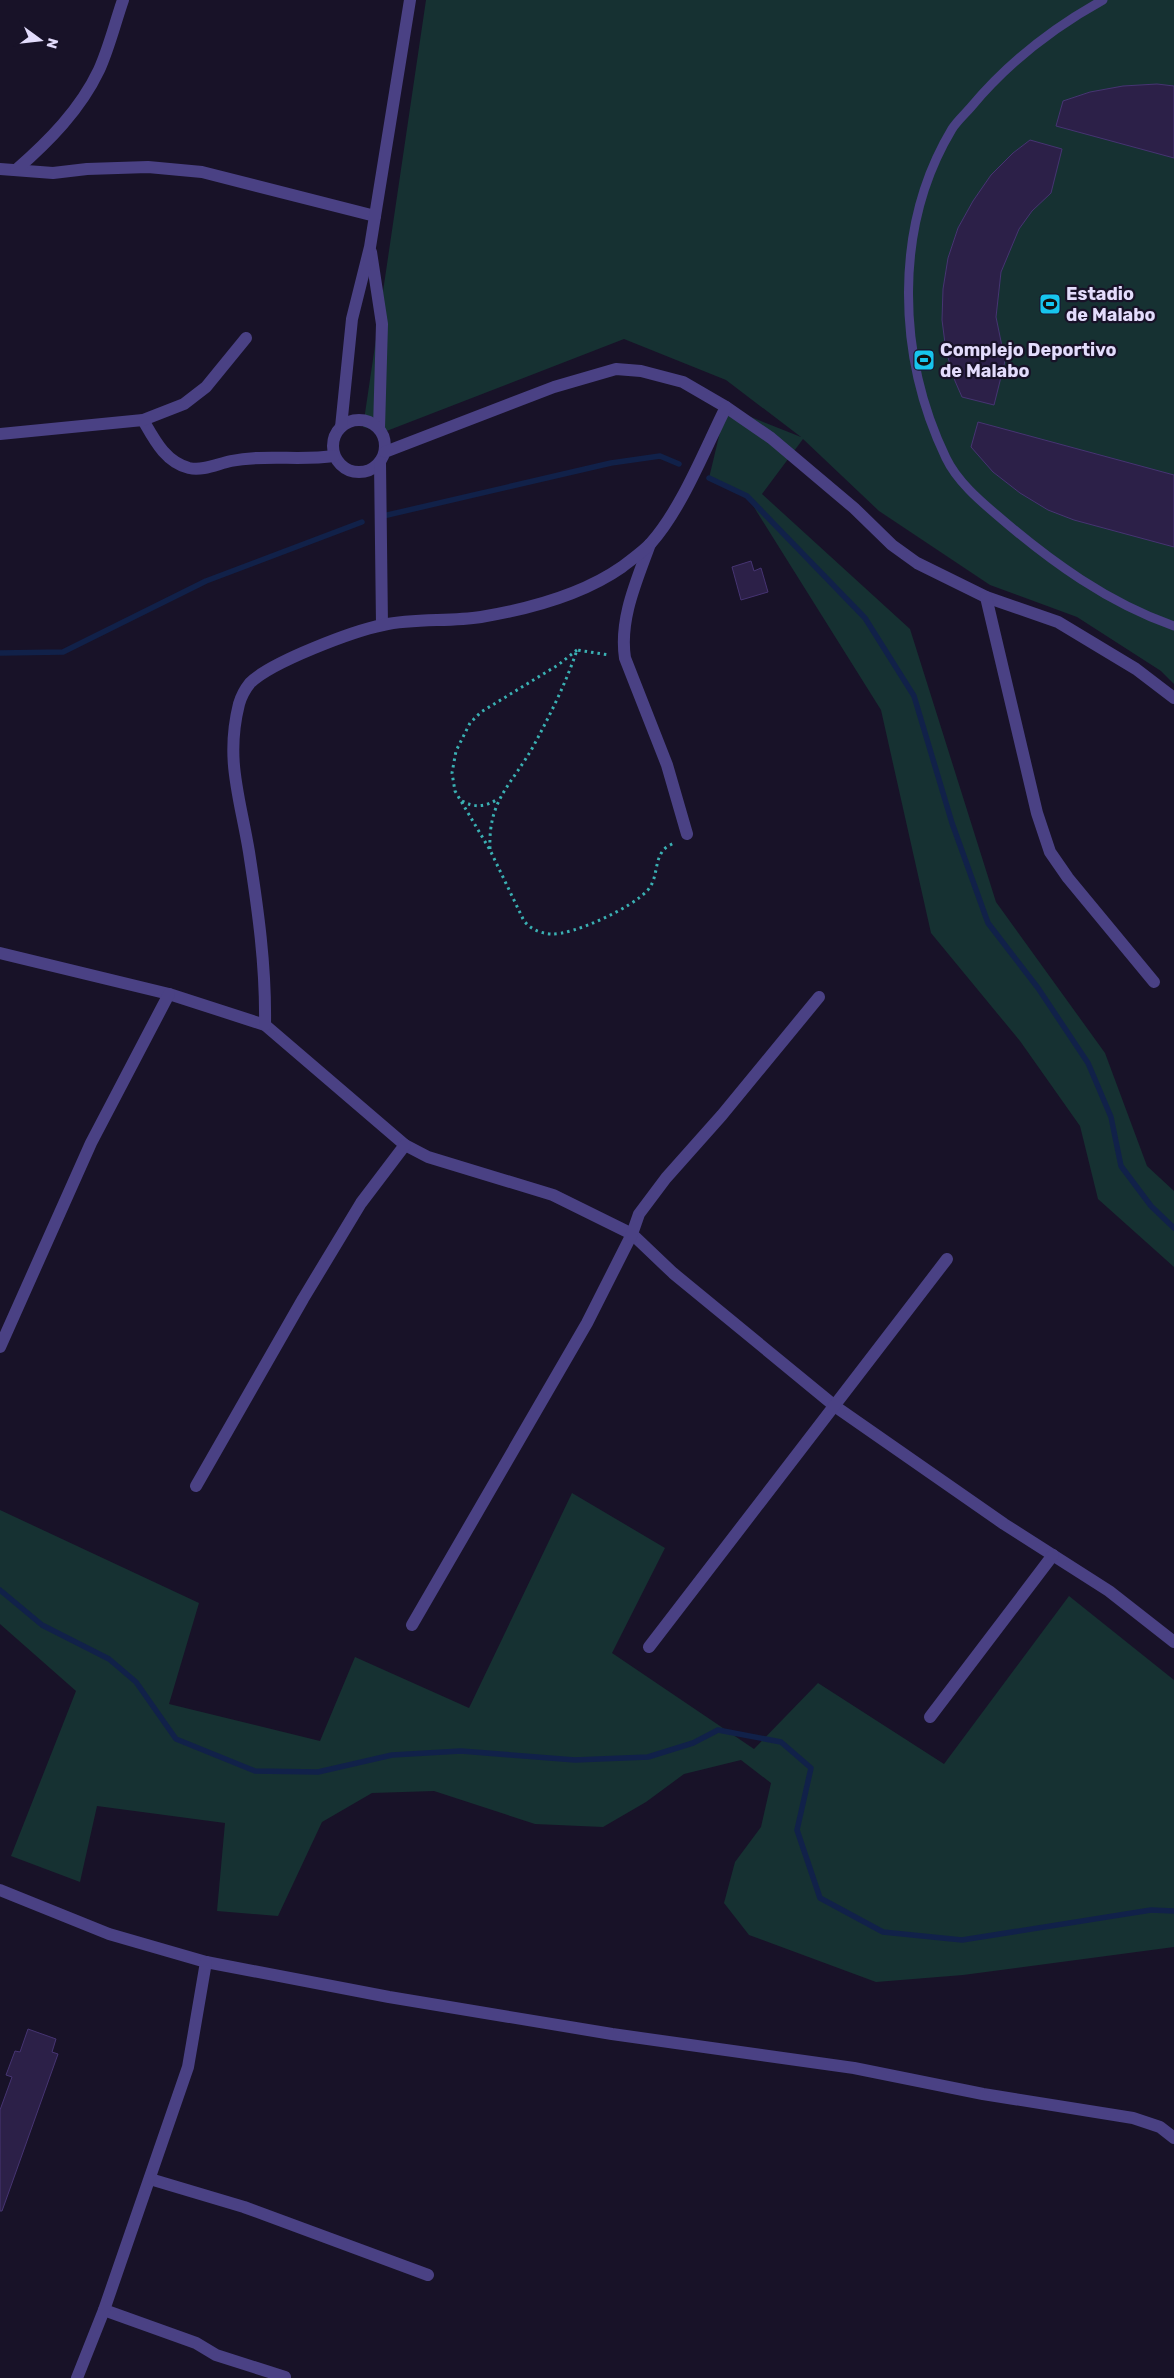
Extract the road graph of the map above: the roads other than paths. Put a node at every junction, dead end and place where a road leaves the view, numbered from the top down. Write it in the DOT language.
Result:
graph roads {
  1 [pos="123,0"];
  2 [pos="410,0"];
  3 [pos="1103,0"];
  4 [pos="0,170"];
  5 [pos="16,170"];
  6 [pos="375,216"];
  7 [pos="370,247"];
  8 [pos="246,338"];
  9 [pos="726,407"];
  10 [pos="143,420"];
  11 [pos="341,428"];
  12 [pos="379,428"];
  13 [pos="0,434"];
  14 [pos="334,456"];
  15 [pos="382,457"];
  16 [pos="650,544"];
  17 [pos="986,597"];
  18 [pos="382,625"];
  19 [pos="1174,626"];
  20 [pos="1174,698"];
  21 [pos="687,834"];
  22 [pos="0,953"];
  23 [pos="1154,982"];
  24 [pos="169,994"];
  25 [pos="818,997"];
  26 [pos="265,1025"];
  27 [pos="404,1145"];
  28 [pos="632,1234"];
  29 [pos="947,1259"];
  30 [pos="0,1347"];
  31 [pos="836,1407"];
  32 [pos="196,1486"];
  33 [pos="1053,1555"];
  34 [pos="412,1625"];
  35 [pos="1174,1642"];
  36 [pos="649,1647"];
  37 [pos="930,1717"];
  38 [pos="0,1890"];
  39 [pos="206,1962"];
  40 [pos="1174,2138"];
  41 [pos="150,2179"];
  42 [pos="428,2275"];
  43 [pos="104,2310"];
  44 [pos="285,2377"];
  45 [pos="77,2378"];
  1 -- 5 [label="street"];
  2 -- 6 [label="street"];
  3 -- 19 [label="lane"];
  4 -- 5 [label="street"];
  5 -- 6 [label="street"];
  6 -- 7 [label="street"];
  7 -- 11 [label="street"];
  7 -- 12 [label="street"];
  8 -- 10 [label="street"];
  9 -- 15 [label="street"];
  9 -- 16 [label="street"];
  9 -- 17 [label="street"];
  10 -- 13 [label="street"];
  10 -- 14 [label="street"];
  11 -- 12 [label="street"];
  11 -- 14 [label="street"];
  12 -- 15 [label="street"];
  14 -- 15 [label="street"];
  15 -- 18 [label="street"];
  16 -- 18 [label="street"];
  16 -- 21 [label="street"];
  17 -- 20 [label="street"];
  17 -- 23 [label="street"];
  18 -- 26 [label="street"];
  22 -- 24 [label="street"];
  24 -- 26 [label="street"];
  24 -- 30 [label="street"];
  25 -- 28 [label="street"];
  26 -- 27 [label="street"];
  27 -- 28 [label="street"];
  27 -- 32 [label="street"];
  28 -- 31 [label="street"];
  28 -- 34 [label="street"];
  29 -- 31 [label="street"];
  31 -- 33 [label="street"];
  31 -- 36 [label="street"];
  33 -- 35 [label="street"];
  33 -- 37 [label="street"];
  38 -- 39 [label="street"];
  39 -- 40 [label="street"];
  39 -- 41 [label="street"];
  41 -- 42 [label="street"];
  41 -- 43 [label="street"];
  43 -- 44 [label="street"];
  43 -- 45 [label="street"];
}
